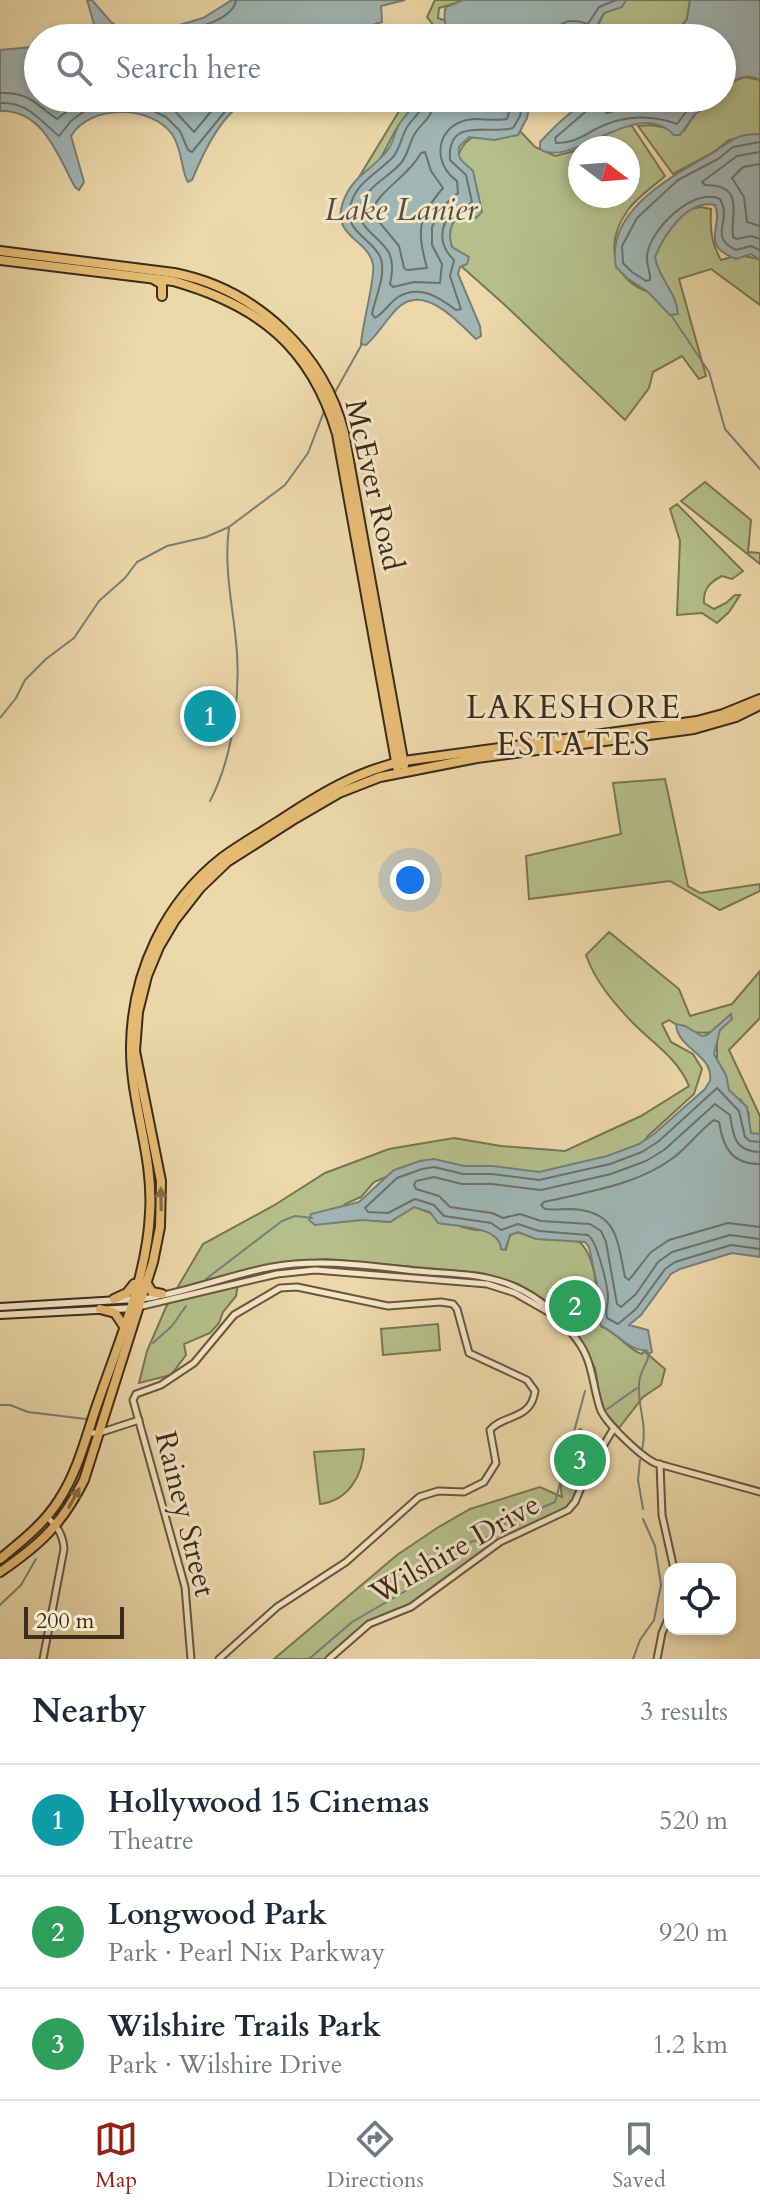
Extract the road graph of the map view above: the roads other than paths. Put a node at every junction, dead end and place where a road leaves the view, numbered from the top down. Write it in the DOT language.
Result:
graph roads {
  1 [pos="0,251"];
  2 [pos="0,260"];
  3 [pos="127,275"];
  4 [pos="162,296"];
  5 [pos="372,628"];
  6 [pos="387,672"];
  7 [pos="760,699"];
  8 [pos="760,705"];
  9 [pos="540,746"];
  10 [pos="401,767"];
  11 [pos="142,1281"];
  12 [pos="162,1294"];
  13 [pos="114,1299"];
  14 [pos="135,1303"];
  15 [pos="0,1307"];
  16 [pos="100,1309"];
  17 [pos="0,1315"];
  18 [pos="563,1321"];
  19 [pos="123,1327"];
  20 [pos="139,1420"];
  21 [pos="123,1425"];
  22 [pos="614,1428"];
  23 [pos="141,1430"];
  24 [pos="89,1433"];
  25 [pos="99,1433"];
  26 [pos="660,1464"];
  27 [pos="760,1492"];
  28 [pos="47,1517"];
  29 [pos="57,1525"];
  30 [pos="0,1559"];
  31 [pos="673,1563"];
  32 [pos="0,1572"];
  33 [pos="664,1628"];
  34 [pos="43,1659"];
  35 [pos="191,1659"];
  36 [pos="219,1659"];
  37 [pos="329,1659"];
  38 [pos="657,1659"];
  1 -- 6 [label="main road, McEver Road"];
  2 -- 3 [label="main road, McEver Road"];
  3 -- 4 [label="main road"];
  3 -- 5 [label="main road, McEver Road"];
  5 -- 6 [label="main road"];
  5 -- 10 [label="main road, McEver Road"];
  6 -- 10 [label="main road, McEver Road"];
  7 -- 9 [label="main road"];
  8 -- 9 [label="main road"];
  9 -- 10 [label="main road"];
  10 -- 11 [label="main road"];
  11 -- 12 [label="main road"];
  11 -- 13 [label="main road"];
  11 -- 14 [label="main road"];
  12 -- 14 [label="street"];
  12 -- 18 [label="street"];
  13 -- 14 [label="main road"];
  13 -- 15 [label="main road"];
  14 -- 16 [label="main road"];
  14 -- 18 [label="street"];
  14 -- 19 [label="main road"];
  14 -- 25 [label="main road"];
  16 -- 17 [label="main road"];
  16 -- 19 [label="main road"];
  18 -- 22 [label="street"];
  19 -- 24 [label="main road"];
  20 -- 21 [label="street, Rainey Street"];
  20 -- 23 [label="street, Rainey Street"];
  20 -- 36 [label="street"];
  21 -- 23 [label="street"];
  21 -- 25 [label="street, Rainey Street"];
  22 -- 26 [label="street"];
  22 -- 37 [label="street, Wilshire Drive"];
  23 -- 35 [label="street, Rainey Street"];
  24 -- 25 [label="street, Rainey Street"];
  24 -- 28 [label="main road"];
  29 -- 25 [label="main road, one-way"];
  26 -- 27 [label="street"];
  26 -- 31 [label="street"];
  28 -- 29 [label="street"];
  28 -- 30 [label="main road"];
  29 -- 32 [label="main road"];
  29 -- 34 [label="street"];
  33 -- 38 [label="street"];
}
